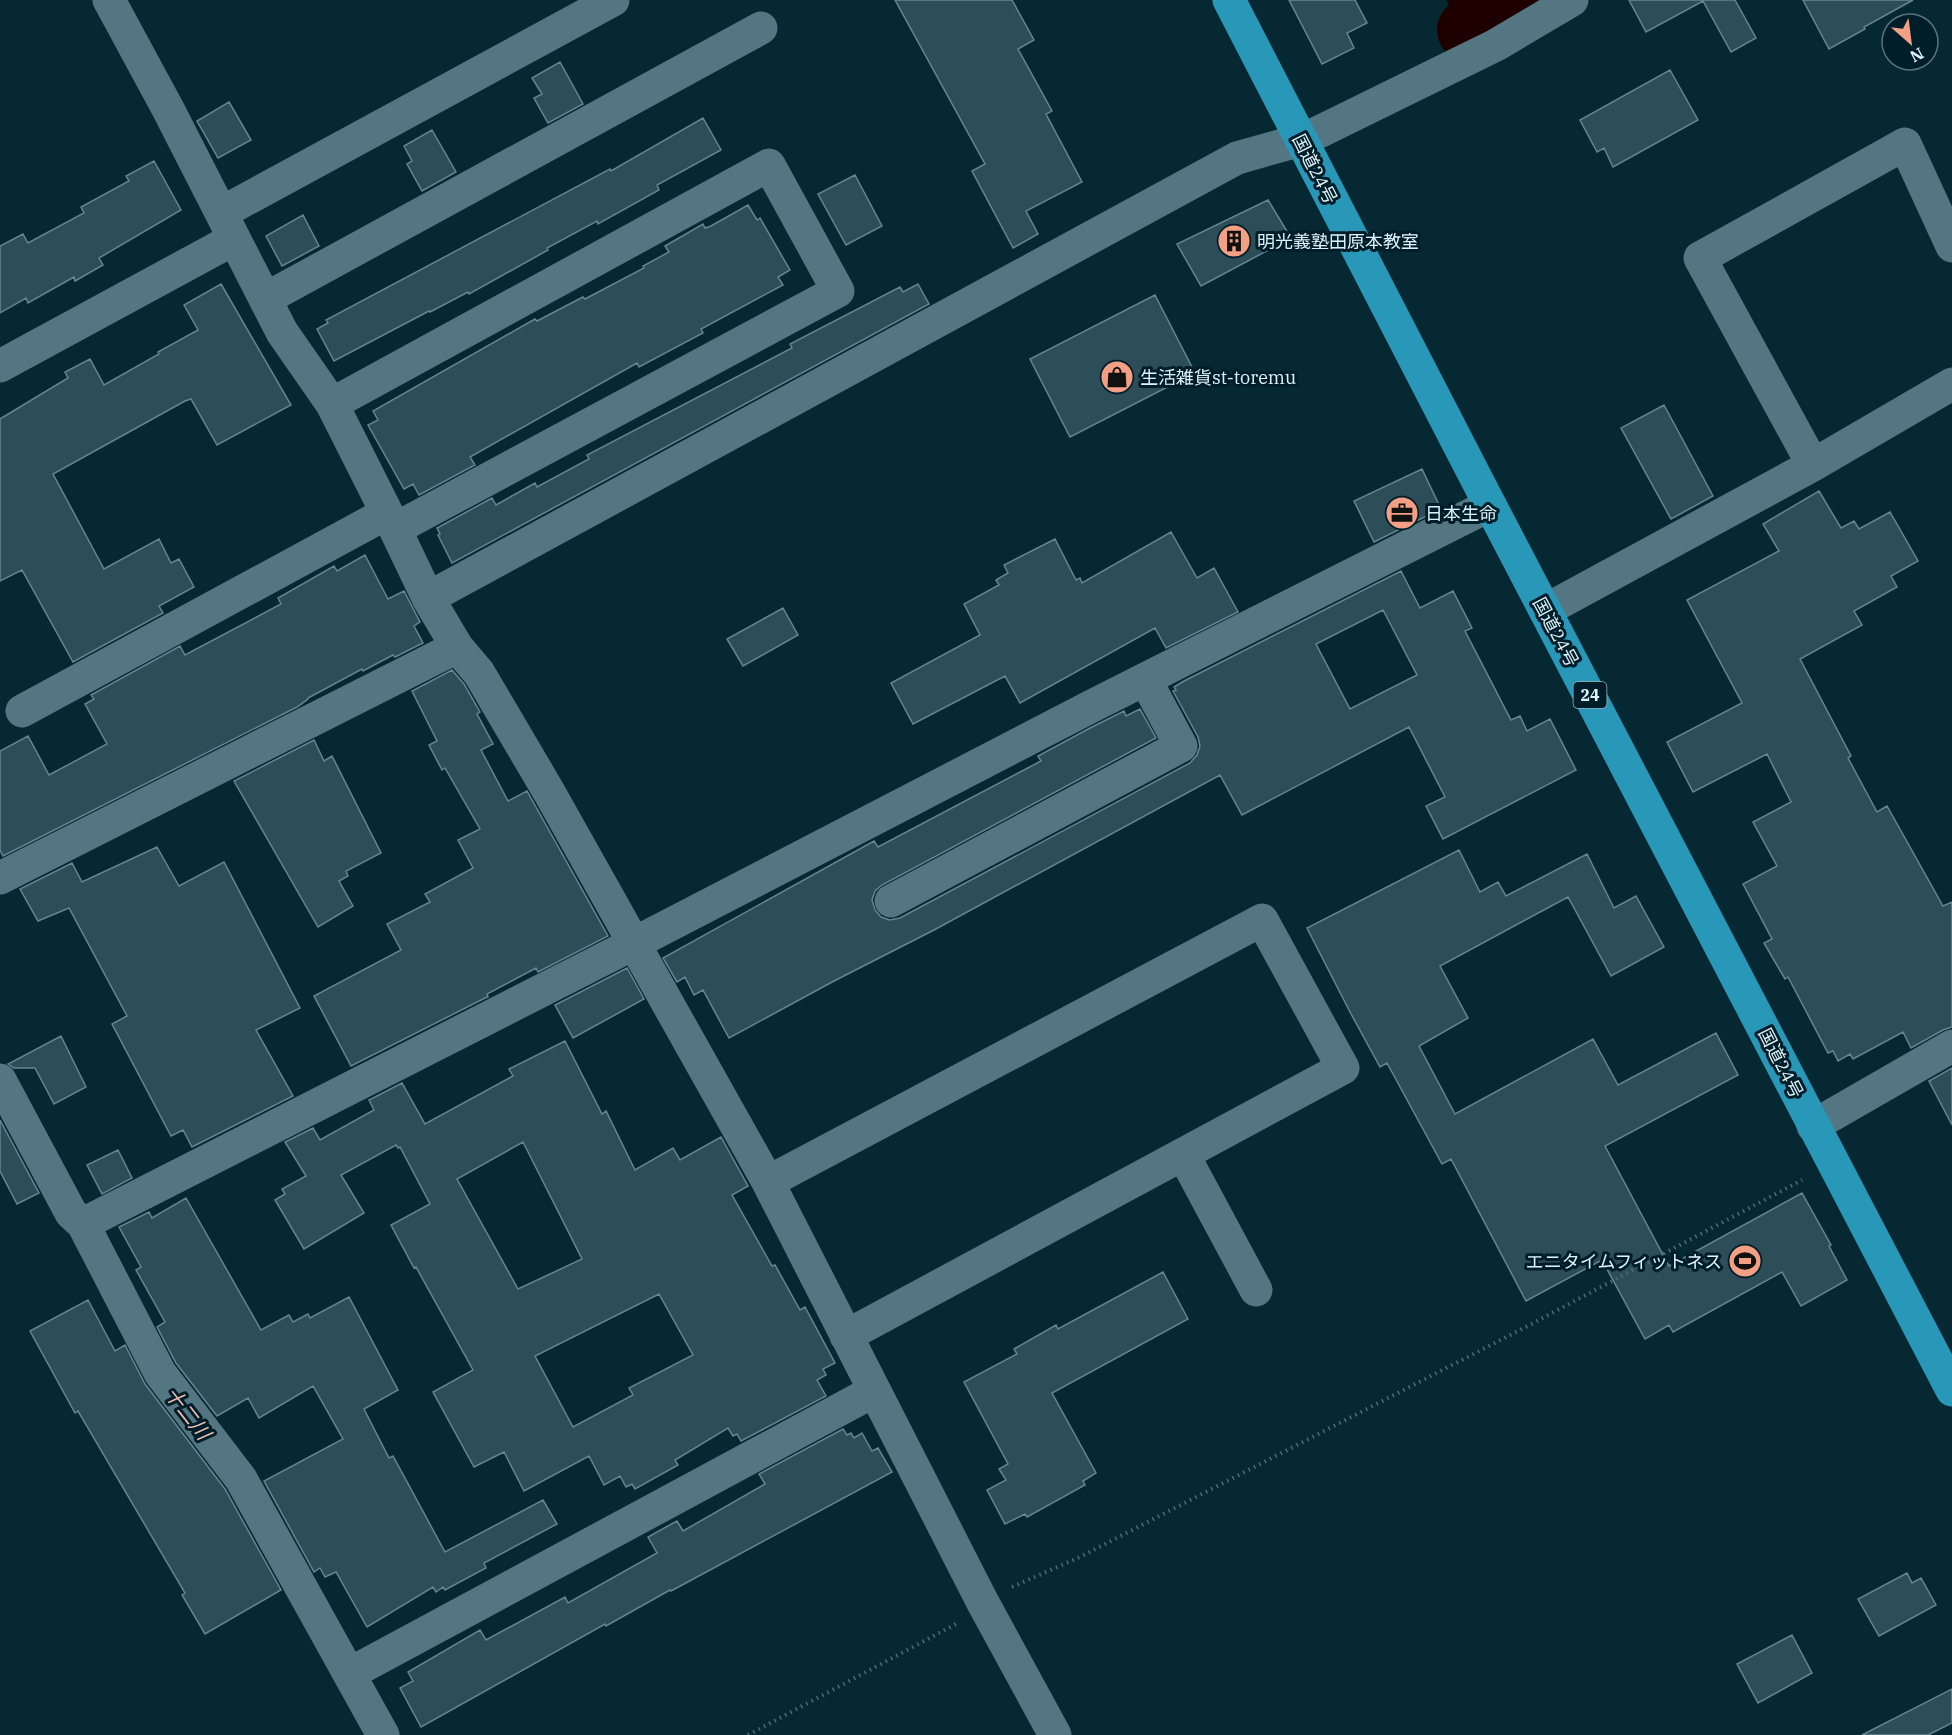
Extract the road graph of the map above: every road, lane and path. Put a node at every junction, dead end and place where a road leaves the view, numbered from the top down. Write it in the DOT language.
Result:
graph roads {
  1 [pos="109,0"];
  2 [pos="613,0"];
  3 [pos="1229,0"];
  4 [pos="1572,0"];
  5 [pos="761,28"];
  6 [pos="1300,140"];
  7 [pos="229,226"];
  8 [pos="1952,246"];
  9 [pos="266,299"];
  10 [pos="0,366"];
  11 [pos="1952,384"];
  12 [pos="332,404"];
  13 [pos="1813,465"];
  14 [pos="1490,505"];
  15 [pos="391,521"];
  16 [pos="428,598"];
  17 [pos="1546,610"];
  18 [pos="457,647"];
  19 [pos="1145,679"];
  20 [pos="22,711"];
  21 [pos="0,878"];
  22 [pos="891,901"];
  23 [pos="633,944"];
  24 [pos="1952,1046"];
  25 [pos="0,1080"];
  26 [pos="1814,1126"];
  27 [pos="1183,1154"];
  28 [pos="1834,1163"];
  29 [pos="768,1182"];
  30 [pos="83,1224"];
  31 [pos="1256,1290"];
  32 [pos="846,1336"];
  33 [pos="874,1390"];
  34 [pos="1952,1390"];
  35 [pos="982,1601"];
  36 [pos="349,1674"];
  37 [pos="383,1735"];
  38 [pos="748,1735"];
  39 [pos="1055,1735"];
  1 -- 7 [label="street"];
  2 -- 7 [label="street"];
  3 -- 6 [label="highway, 国道24号 / 24"];
  4 -- 6 [label="street"];
  5 -- 9 [label="street"];
  6 -- 14 [label="highway, 国道24号 / 24"];
  6 -- 16 [label="street"];
  7 -- 9 [label="street"];
  7 -- 10 [label="street"];
  8 -- 13 [label="street"];
  9 -- 12 [label="street"];
  11 -- 13 [label="street"];
  12 -- 15 [label="street"];
  12 -- 15 [label="street"];
  13 -- 17 [label="street"];
  14 -- 17 [label="highway, 国道24号 / 24"];
  14 -- 19 [label="street"];
  15 -- 16 [label="street"];
  15 -- 20 [label="street"];
  16 -- 18 [label="street"];
  17 -- 26 [label="highway, 国道24号 / 24"];
  18 -- 21 [label="street"];
  18 -- 23 [label="street"];
  19 -- 22 [label="street"];
  19 -- 23 [label="street"];
  23 -- 29 [label="street"];
  23 -- 30 [label="street"];
  24 -- 26 [label="street"];
  25 -- 30 [label="street"];
  26 -- 28 [label="highway, 国道24号 / 24"];
  27 -- 29 [label="street"];
  27 -- 31 [label="street"];
  27 -- 32 [label="street"];
  28 -- 34 [label="highway, 国道24号 / 24"];
  28 -- 35 [label="path"];
  29 -- 32 [label="street"];
  30 -- 36 [label="street"];
  32 -- 33 [label="street"];
  33 -- 35 [label="street"];
  33 -- 36 [label="street"];
  35 -- 38 [label="path"];
  35 -- 39 [label="street"];
  36 -- 37 [label="street"];
}
